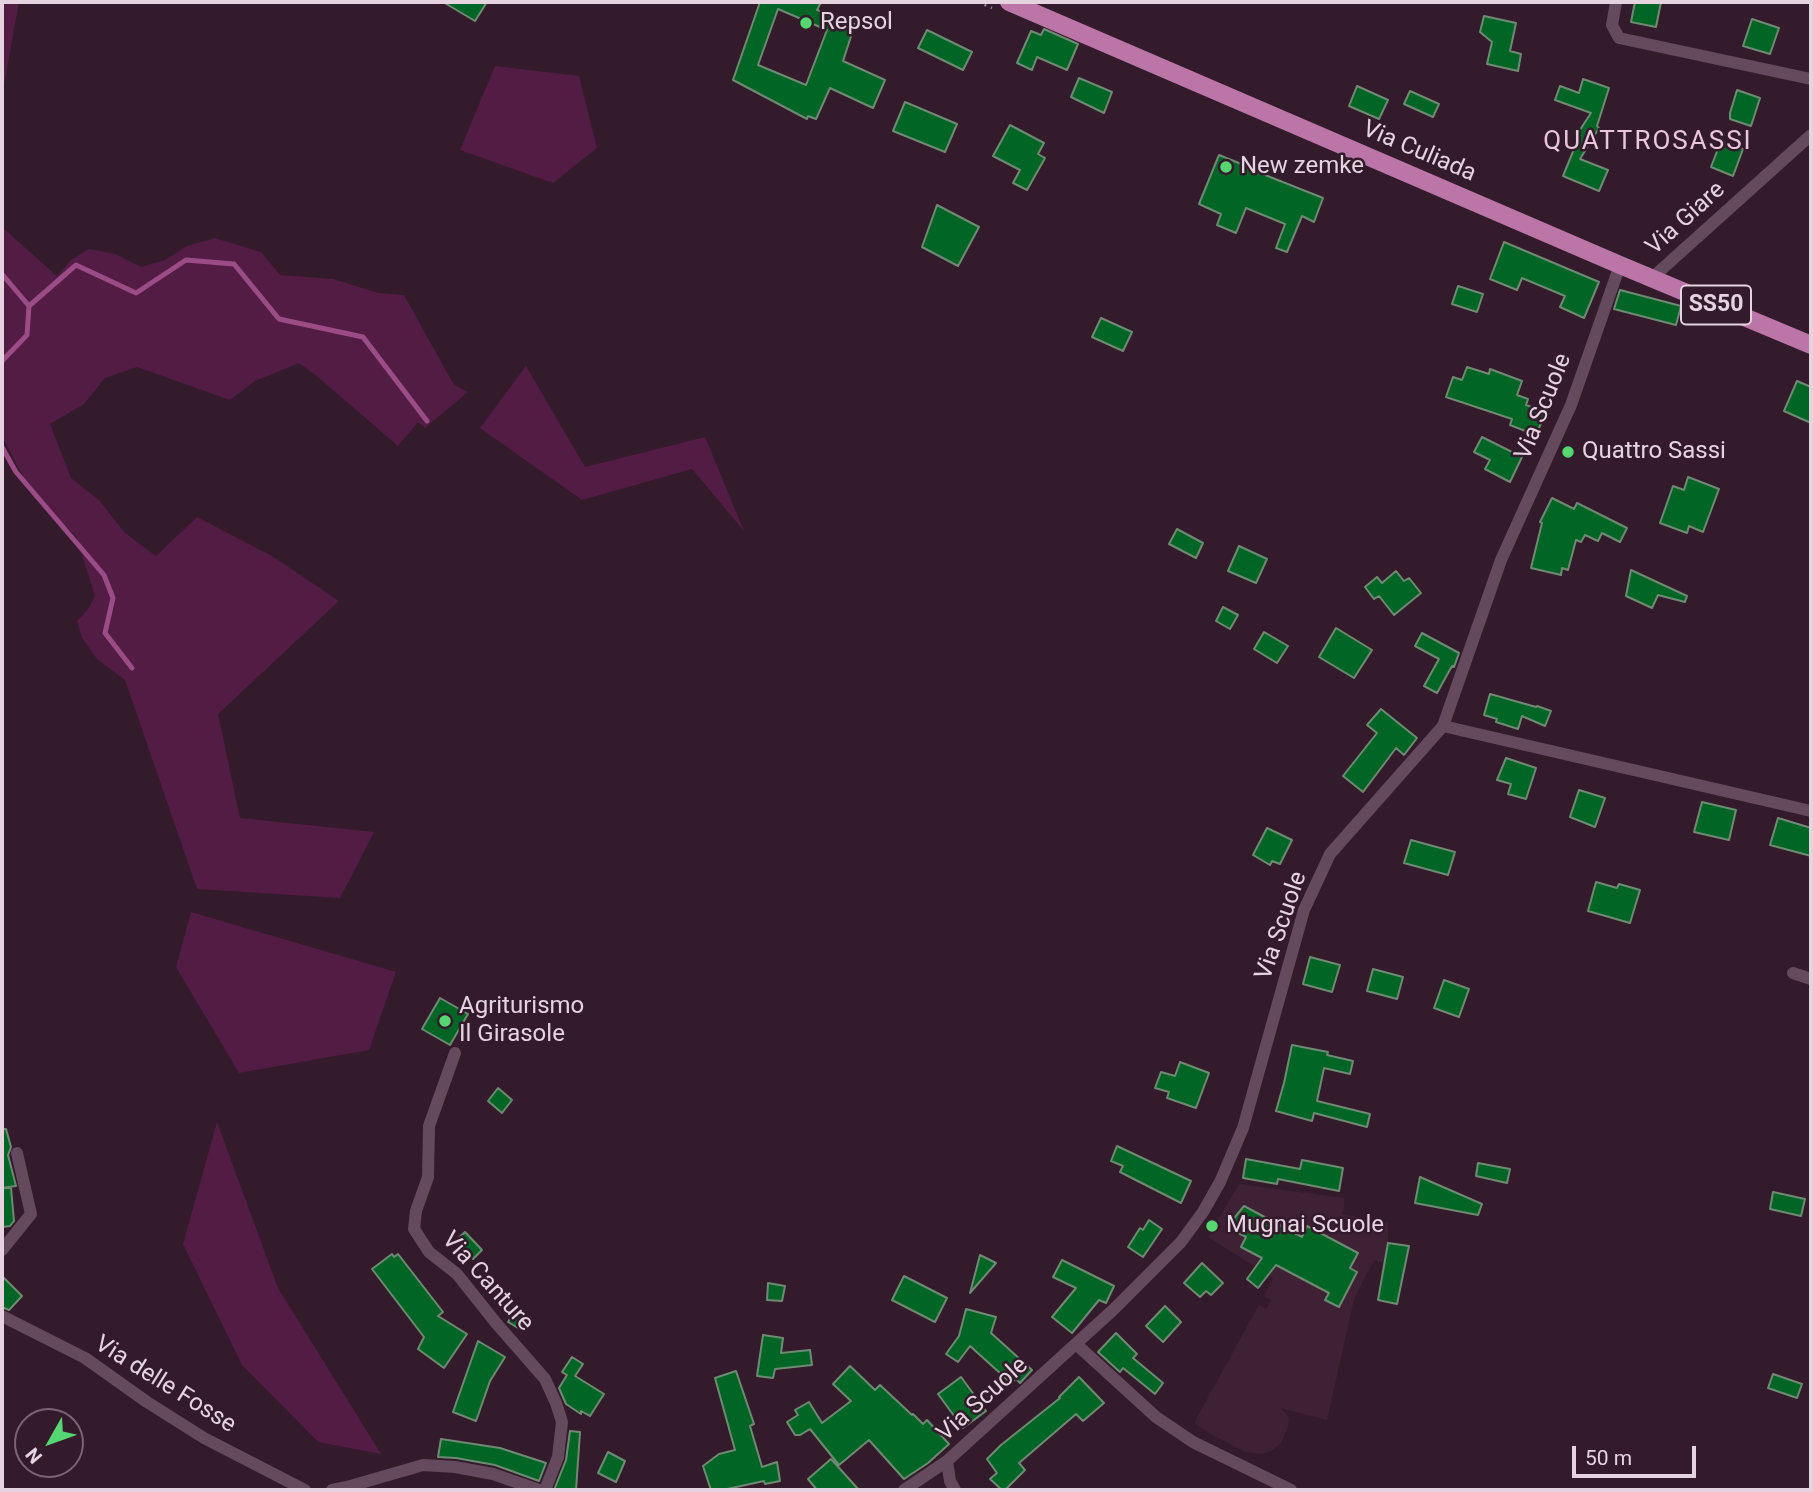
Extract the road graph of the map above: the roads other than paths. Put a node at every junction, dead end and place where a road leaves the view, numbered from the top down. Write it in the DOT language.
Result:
graph roads {
  1 [pos="1009,2"];
  2 [pos="1616,2"];
  3 [pos="1811,79"];
  4 [pos="1811,135"];
  5 [pos="1620,265"];
  6 [pos="1652,278"];
  7 [pos="1811,345"];
  8 [pos="1443,726"];
  9 [pos="1811,811"];
  10 [pos="1793,973"];
  11 [pos="1811,979"];
  12 [pos="455,1054"];
  13 [pos="18,1153"];
  14 [pos="2,1250"];
  15 [pos="2,1316"];
  16 [pos="1076,1344"];
  17 [pos="947,1461"];
  18 [pos="305,1490"];
  19 [pos="332,1490"];
  20 [pos="539,1490"];
  21 [pos="545,1490"];
  22 [pos="904,1490"];
  23 [pos="955,1490"];
  24 [pos="1291,1490"];
  1 -- 5 [label="main road, Via Culiada / SS50"];
  2 -- 3 [label="street"];
  4 -- 6 [label="street, Via Giare"];
  5 -- 6 [label="main road, Via Culiada / SS50"];
  5 -- 8 [label="street, Via Scuole"];
  6 -- 7 [label="main road, Via Culiada / SS50"];
  8 -- 9 [label="street"];
  8 -- 16 [label="street, Via Scuole"];
  10 -- 11 [label="street"];
  12 -- 21 [label="street, Via Canture"];
  13 -- 14 [label="street"];
  15 -- 18 [label="street, Via delle Fosse"];
  16 -- 17 [label="street, Via Scuole"];
  16 -- 24 [label="street"];
  17 -- 22 [label="street, Via Scuole"];
  17 -- 23 [label="street"];
  19 -- 20 [label="street"];
}
